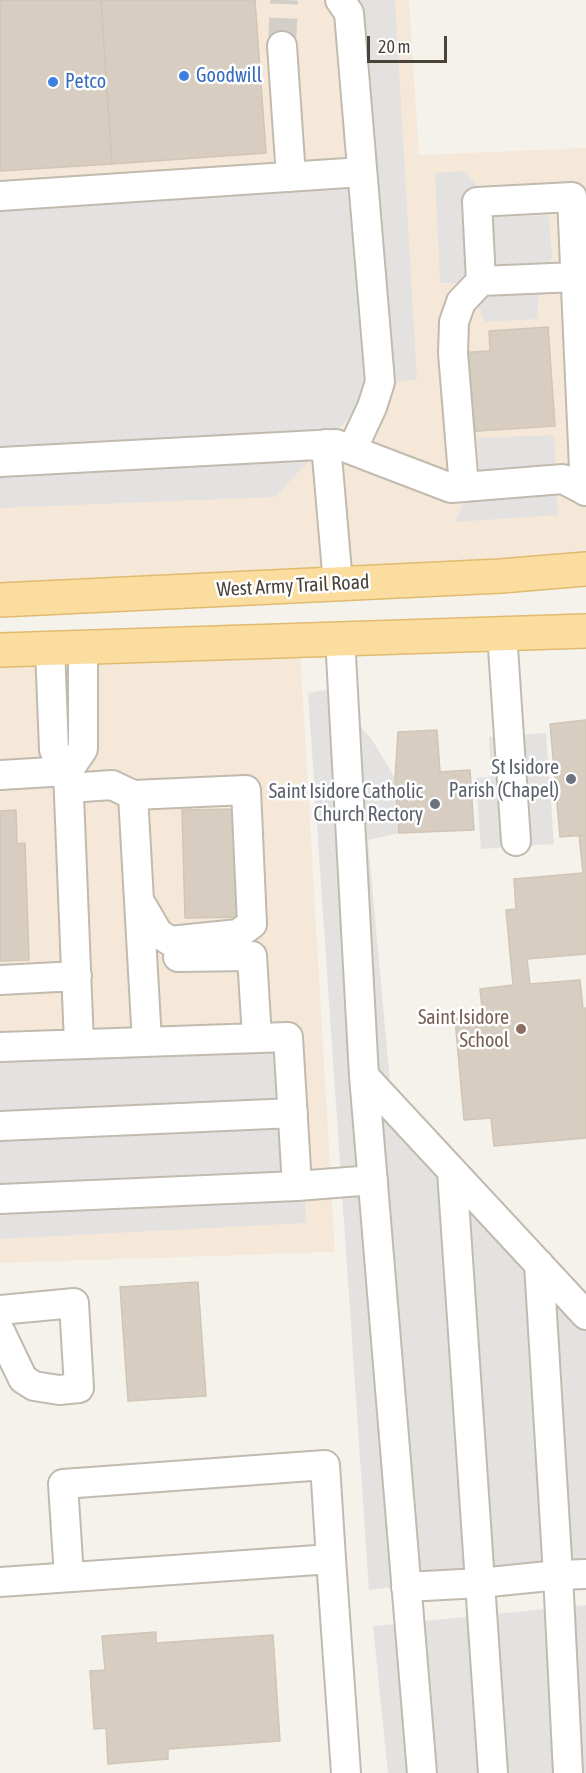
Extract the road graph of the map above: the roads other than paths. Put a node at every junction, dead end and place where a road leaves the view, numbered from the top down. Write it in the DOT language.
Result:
graph roads {
  1 [pos="340,0"];
  2 [pos="282,46"];
  3 [pos="362,172"];
  4 [pos="291,177"];
  5 [pos="0,196"];
  6 [pos="576,277"];
  7 [pos="481,281"];
  8 [pos="339,447"];
  9 [pos="0,462"];
  10 [pos="464,487"];
  11 [pos="586,491"];
  12 [pos="586,569"];
  13 [pos="338,584"];
  14 [pos="0,600"];
  15 [pos="586,631"];
  16 [pos="502,633"];
  17 [pos="340,637"];
  18 [pos="83,647"];
  19 [pos="50,648"];
  20 [pos="0,650"];
  21 [pos="0,775"];
  22 [pos="69,779"];
  23 [pos="133,795"];
  24 [pos="516,841"];
  25 [pos="140,902"];
  26 [pos="143,957"];
  27 [pos="77,976"];
  28 [pos="0,980"];
  29 [pos="257,1038"];
  30 [pos="147,1042"];
  31 [pos="80,1044"];
  32 [pos="0,1047"];
  33 [pos="364,1076"];
  34 [pos="293,1113"];
  35 [pos="0,1126"];
  36 [pos="452,1171"];
  37 [pos="373,1180"];
  38 [pos="297,1186"];
  39 [pos="0,1199"];
  40 [pos="539,1264"];
  41 [pos="0,1310"];
  42 [pos="586,1315"];
  43 [pos="0,1331"];
  44 [pos="331,1559"];
  45 [pos="586,1574"];
  46 [pos="558,1575"];
  47 [pos="69,1577"];
  48 [pos="0,1582"];
  49 [pos="480,1582"];
  50 [pos="406,1587"];
  51 [pos="346,1773"];
  52 [pos="422,1773"];
  53 [pos="493,1773"];
  54 [pos="568,1773"];
  1 -- 3 [label="lane"];
  2 -- 4 [label="lane"];
  3 -- 4 [label="lane"];
  3 -- 8 [label="lane"];
  4 -- 5 [label="lane"];
  6 -- 7 [label="lane"];
  6 -- 7 [label="lane"];
  6 -- 11 [label="lane"];
  7 -- 10 [label="lane"];
  8 -- 9 [label="lane"];
  8 -- 10 [label="lane"];
  8 -- 13 [label="lane"];
  10 -- 11 [label="lane"];
  12 -- 13 [label="main road, West Army Trail Road"];
  13 -- 14 [label="main road, West Army Trail Road"];
  15 -- 16 [label="main road"];
  16 -- 17 [label="main road"];
  16 -- 24 [label="lane"];
  17 -- 18 [label="main road"];
  17 -- 33 [label="lane"];
  18 -- 19 [label="main road"];
  18 -- 22 [label="lane"];
  19 -- 20 [label="main road"];
  19 -- 22 [label="lane"];
  21 -- 22 [label="lane"];
  22 -- 23 [label="lane"];
  22 -- 27 [label="lane"];
  23 -- 25 [label="lane"];
  23 -- 25 [label="lane"];
  25 -- 26 [label="lane"];
  26 -- 29 [label="lane"];
  26 -- 30 [label="lane"];
  27 -- 28 [label="lane"];
  27 -- 31 [label="lane"];
  29 -- 30 [label="lane"];
  29 -- 34 [label="lane"];
  30 -- 31 [label="lane"];
  31 -- 32 [label="lane"];
  33 -- 36 [label="lane"];
  33 -- 37 [label="lane"];
  34 -- 35 [label="lane"];
  34 -- 38 [label="lane"];
  36 -- 40 [label="lane"];
  36 -- 49 [label="lane"];
  37 -- 38 [label="lane"];
  37 -- 50 [label="lane"];
  38 -- 39 [label="lane"];
  40 -- 42 [label="lane"];
  40 -- 46 [label="lane"];
  41 -- 43 [label="lane"];
  44 -- 47 [label="lane"];
  44 -- 47 [label="lane"];
  44 -- 51 [label="lane"];
  45 -- 46 [label="lane"];
  46 -- 49 [label="lane"];
  46 -- 54 [label="lane"];
  47 -- 48 [label="lane"];
  49 -- 50 [label="lane"];
  49 -- 53 [label="lane"];
  50 -- 52 [label="lane"];
}
